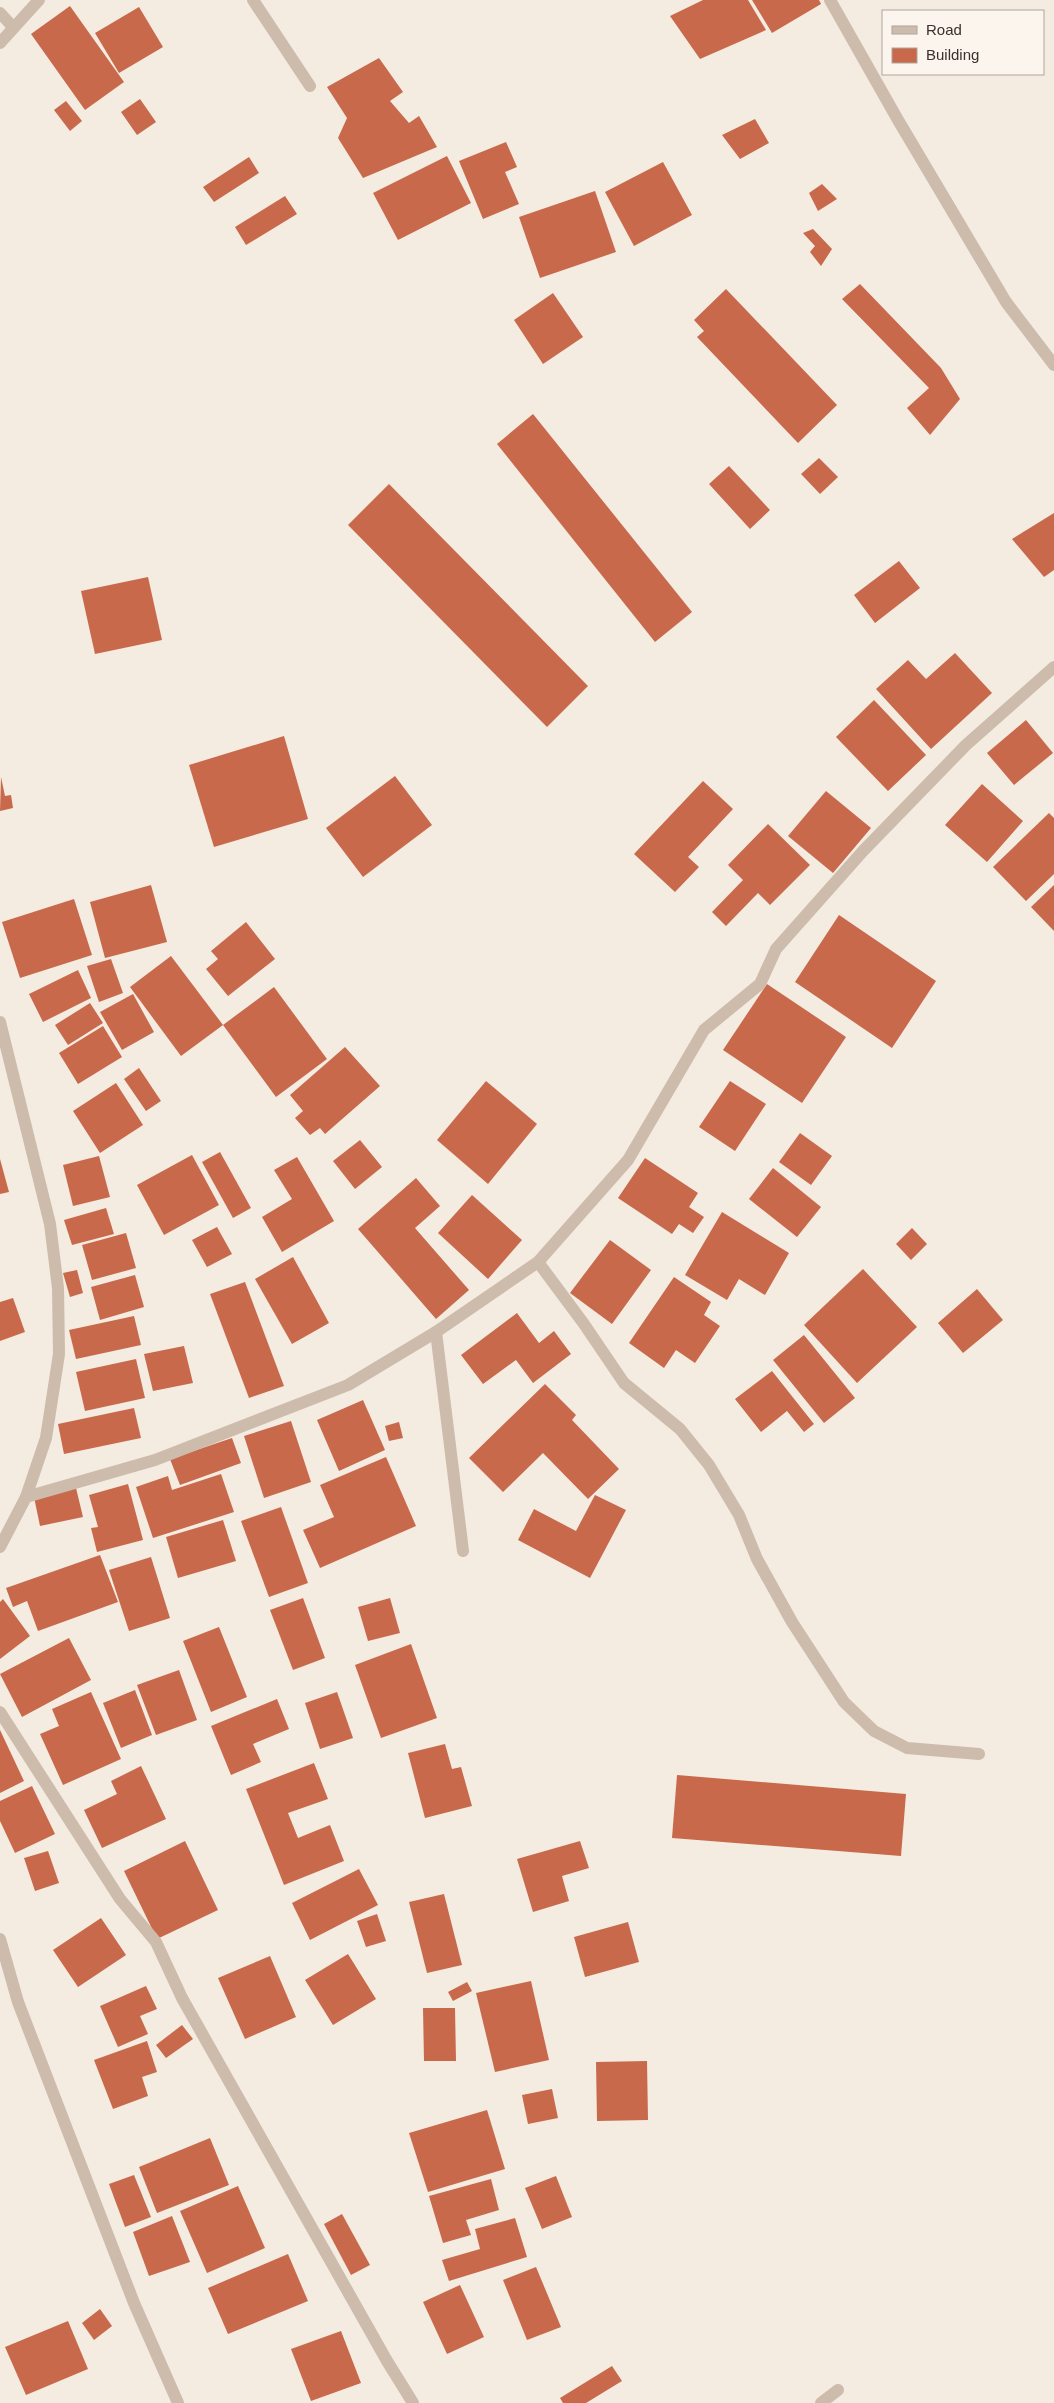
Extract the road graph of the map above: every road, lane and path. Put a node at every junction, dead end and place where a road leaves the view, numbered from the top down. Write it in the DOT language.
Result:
graph roads {
  1 [pos="39,0"];
  2 [pos="253,0"];
  3 [pos="830,0"];
  4 [pos="0,13"];
  5 [pos="13,27"];
  6 [pos="0,43"];
  7 [pos="310,86"];
  8 [pos="1054,366"];
  9 [pos="1054,667"];
  10 [pos="0,1022"];
  11 [pos="538,1262"];
  12 [pos="436,1332"];
  13 [pos="26,1497"];
  14 [pos="0,1547"];
  15 [pos="463,1552"];
  16 [pos="0,1712"];
  17 [pos="979,1754"];
  18 [pos="0,1939"];
  19 [pos="838,2390"];
  20 [pos="178,2403"];
  21 [pos="413,2403"];
  22 [pos="821,2403"];
  1 -- 5 [label="street"];
  2 -- 7 [label="street"];
  3 -- 8 [label="street"];
  4 -- 5 [label="street"];
  5 -- 6 [label="street"];
  9 -- 11 [label="street"];
  10 -- 13 [label="street"];
  11 -- 12 [label="street"];
  11 -- 17 [label="street"];
  12 -- 13 [label="street"];
  12 -- 15 [label="street"];
  13 -- 14 [label="street"];
  16 -- 21 [label="street"];
  18 -- 20 [label="street"];
  19 -- 22 [label="street"];
}
